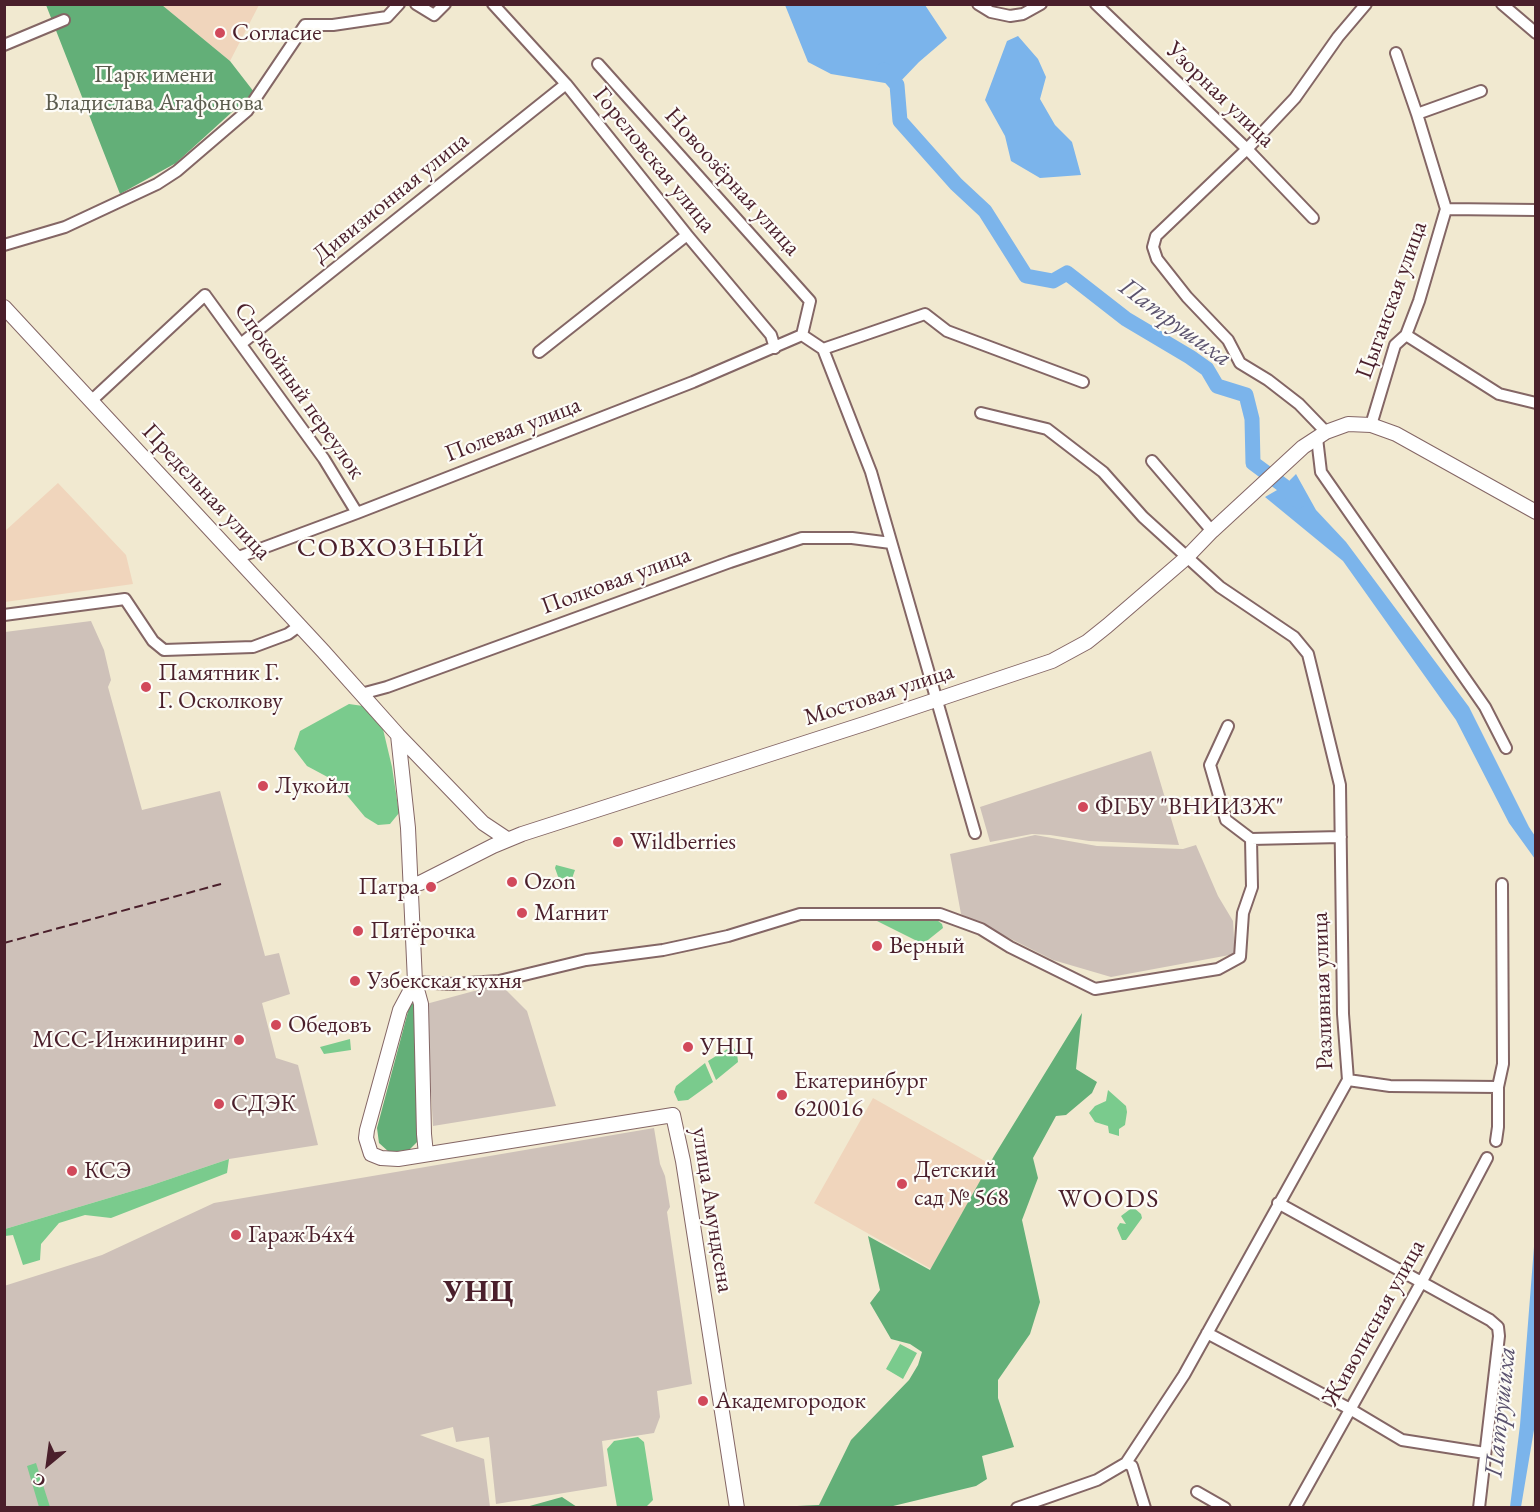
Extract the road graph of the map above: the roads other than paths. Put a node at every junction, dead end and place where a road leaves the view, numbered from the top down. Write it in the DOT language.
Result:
graph roads {
  1 [pos="399,4"];
  2 [pos="416,4"];
  3 [pos="445,4"];
  4 [pos="493,4"];
  5 [pos="978,4"];
  6 [pos="1041,4"];
  7 [pos="1096,4"];
  8 [pos="1366,4"];
  9 [pos="1502,4"];
  10 [pos="64,21"];
  11 [pos="1536,33"];
  12 [pos="4,45"];
  13 [pos="1396,53"];
  14 [pos="598,64"];
  15 [pos="566,84"];
  16 [pos="1481,91"];
  17 [pos="1418,114"];
  18 [pos="1247,149"];
  19 [pos="1446,209"];
  20 [pos="1536,210"];
  21 [pos="1313,218"];
  22 [pos="687,235"];
  23 [pos="4,245"];
  24 [pos="4,307"];
  25 [pos="802,335"];
  26 [pos="1406,335"];
  27 [pos="242,343"];
  28 [pos="775,348"];
  29 [pos="823,349"];
  30 [pos="539,352"];
  31 [pos="1083,382"];
  32 [pos="92,401"];
  33 [pos="1536,403"];
  34 [pos="981,412"];
  35 [pos="1371,425"];
  36 [pos="1321,435"];
  37 [pos="1152,461"];
  38 [pos="1536,512"];
  39 [pos="357,513"];
  40 [pos="1212,531"];
  41 [pos="891,543"];
  42 [pos="236,558"];
  43 [pos="1186,558"];
  44 [pos="4,615"];
  45 [pos="299,626"];
  46 [pos="361,694"];
  47 [pos="937,699"];
  48 [pos="1228,726"];
  49 [pos="398,735"];
  50 [pos="1506,748"];
  51 [pos="975,833"];
  52 [pos="1341,837"];
  53 [pos="507,839"];
  54 [pos="1251,839"];
  55 [pos="411,884"];
  56 [pos="1503,884"];
  57 [pos="415,982"];
  58 [pos="1348,1080"];
  59 [pos="1498,1087"];
  60 [pos="1496,1141"];
  61 [pos="426,1154"];
  62 [pos="1487,1158"];
  63 [pos="1278,1203"];
  64 [pos="1421,1283"];
  65 [pos="1207,1333"];
  66 [pos="1350,1409"];
  67 [pos="1485,1453"];
  68 [pos="1126,1463"];
  69 [pos="1197,1492"];
  70 [pos="737,1508"];
  71 [pos="1017,1508"];
  72 [pos="1145,1508"];
  73 [pos="1225,1508"];
  74 [pos="1295,1508"];
  75 [pos="1479,1508"];
  1 -- 23 [label="street"];
  2 -- 3 [label="street"];
  4 -- 15 [label="street, Гореловская улица"];
  5 -- 6 [label="street"];
  7 -- 18 [label="street, Узорная улица"];
  8 -- 18 [label="street"];
  9 -- 11 [label="street"];
  10 -- 12 [label="street"];
  13 -- 17 [label="street, Цыганская улица"];
  14 -- 25 [label="street, Новоозёрная улица"];
  15 -- 22 [label="street, Гореловская улица"];
  15 -- 27 [label="street, Дивизионная улица"];
  16 -- 17 [label="street"];
  17 -- 19 [label="street, Цыганская улица"];
  18 -- 21 [label="street, Узорная улица"];
  18 -- 36 [label="street"];
  19 -- 20 [label="street"];
  19 -- 26 [label="street, Цыганская улица"];
  22 -- 28 [label="street, Гореловская улица"];
  22 -- 30 [label="street"];
  24 -- 32 [label="street, Предельная улица"];
  25 -- 28 [label="street, Полевая улица"];
  25 -- 29 [label="street"];
  26 -- 33 [label="street"];
  26 -- 35 [label="street, Цыганская улица"];
  27 -- 32 [label="street, Спокойный переулок"];
  27 -- 39 [label="street, Спокойный переулок"];
  28 -- 39 [label="street, Полевая улица"];
  29 -- 31 [label="street"];
  29 -- 41 [label="street"];
  32 -- 42 [label="street, Предельная улица"];
  34 -- 43 [label="street, Разливная улица"];
  35 -- 36 [label="street, Мостовая улица"];
  35 -- 38 [label="street"];
  36 -- 40 [label="street, Мостовая улица"];
  36 -- 50 [label="street"];
  37 -- 40 [label="street"];
  39 -- 42 [label="street, Полевая улица"];
  40 -- 43 [label="street, Мостовая улица"];
  41 -- 46 [label="street, Полковая улица"];
  41 -- 47 [label="street"];
  42 -- 45 [label="street, Предельная улица"];
  43 -- 47 [label="street, Мостовая улица"];
  43 -- 52 [label="street, Разливная улица"];
  44 -- 45 [label="street"];
  45 -- 46 [label="street, Предельная улица"];
  46 -- 49 [label="street, Предельная улица"];
  47 -- 51 [label="street"];
  47 -- 53 [label="street, Мостовая улица"];
  48 -- 54 [label="street"];
  49 -- 53 [label="street, Предельная улица"];
  49 -- 55 [label="street"];
  52 -- 54 [label="street"];
  52 -- 58 [label="street, Разливная улица"];
  53 -- 55 [label="street, Мостовая улица"];
  54 -- 57 [label="street"];
  55 -- 57 [label="street"];
  56 -- 59 [label="street"];
  57 -- 61 [label="street"];
  57 -- 61 [label="street, улица Амундсена"];
  58 -- 59 [label="street"];
  58 -- 63 [label="street, Разливная улица"];
  59 -- 60 [label="street"];
  61 -- 70 [label="street, улица Амундсена"];
  62 -- 64 [label="street, Живописная улица"];
  63 -- 64 [label="street"];
  63 -- 65 [label="street, Разливная улица"];
  64 -- 66 [label="street, Живописная улица"];
  64 -- 67 [label="street"];
  65 -- 66 [label="street"];
  65 -- 68 [label="street, Разливная улица"];
  66 -- 67 [label="street"];
  66 -- 74 [label="street, Живописная улица"];
  67 -- 75 [label="street"];
  68 -- 71 [label="street, Разливная улица"];
  68 -- 72 [label="street"];
  69 -- 73 [label="street"];
}
